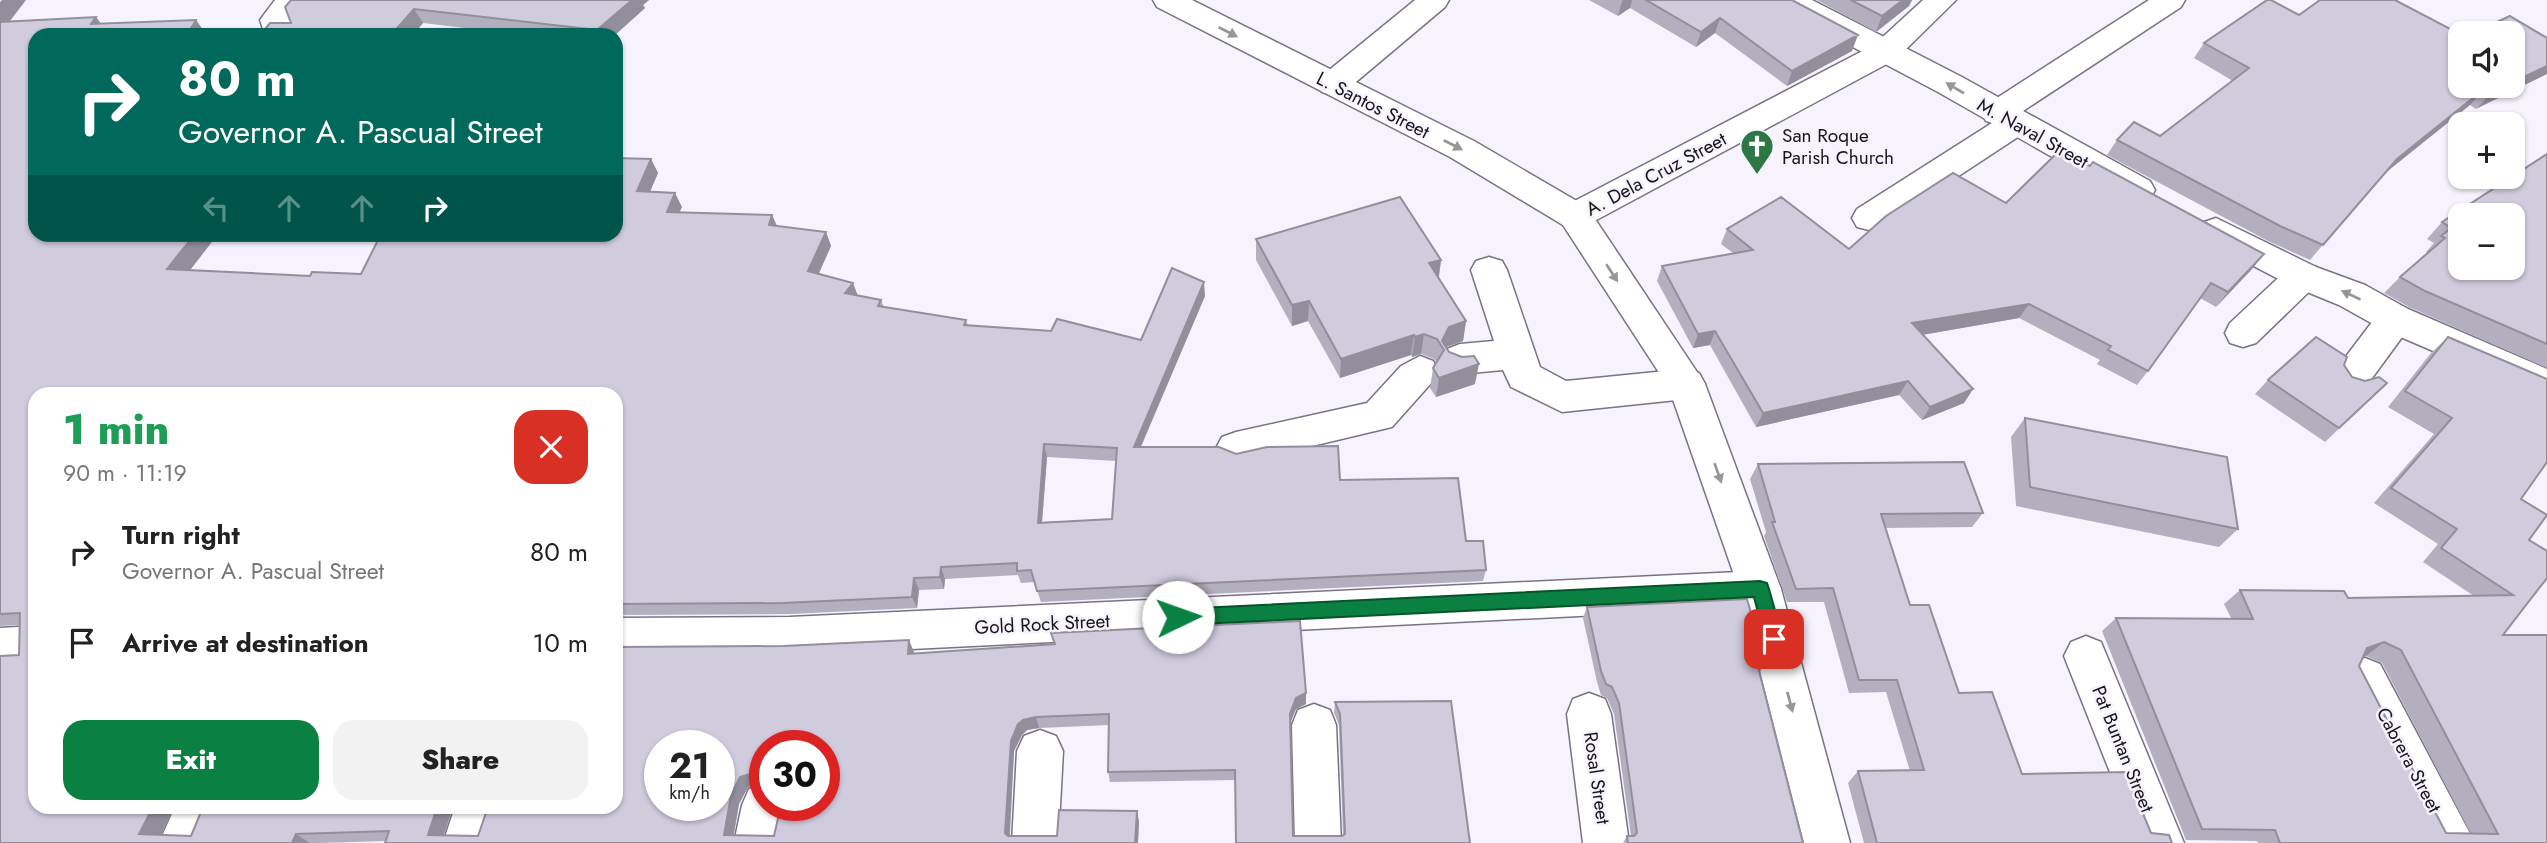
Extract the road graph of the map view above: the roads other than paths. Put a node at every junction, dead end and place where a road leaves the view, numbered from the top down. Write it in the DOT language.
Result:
graph roads {
  1 [pos="1168,0"];
  2 [pos="1434,0"];
  3 [pos="1788,0"];
  4 [pos="1941,0"];
  5 [pos="2170,0"];
  6 [pos="1885,52"];
  7 [pos="1333,84"];
  8 [pos="2006,118"];
  9 [pos="1575,216"];
  10 [pos="1869,218"];
  11 [pos="1489,270"];
  12 [pos="2303,276"];
  13 [pos="2395,319"];
  14 [pos="2243,332"];
  15 [pos="1517,354"];
  16 [pos="1460,359"];
  17 [pos="1420,371"];
  18 [pos="2351,378"];
  19 [pos="1686,384"];
  20 [pos="2547,385"];
  21 [pos="1236,448"];
  22 [pos="1760,589"];
  23 [pos="623,637"];
  24 [pos="28,645"];
  25 [pos="0,647"];
  26 [pos="2086,656"];
  27 [pos="2365,678"];
  28 [pos="1588,713"];
  29 [pos="1314,725"];
  30 [pos="1040,751"];
  31 [pos="476,814"];
  32 [pos="762,821"];
  33 [pos="466,843"];
  34 [pos="757,843"];
  35 [pos="1035,843"];
  36 [pos="1318,843"];
  37 [pos="1606,843"];
  38 [pos="1827,843"];
  39 [pos="2161,843"];
  40 [pos="2452,843"];
  1 -- 7 [label="street, L. Santos Street, one-way"];
  2 -- 7 [label="street"];
  3 -- 6 [label="street, M. Naval Street"];
  4 -- 6 [label="street, A. Dela Cruz Street"];
  5 -- 8 [label="street"];
  8 -- 6 [label="street, M. Naval Street, one-way"];
  6 -- 9 [label="street, A. Dela Cruz Street"];
  7 -- 9 [label="street, L. Santos Street, one-way"];
  8 -- 10 [label="street"];
  8 -- 12 [label="street, M. Naval Street"];
  9 -- 19 [label="street, one-way"];
  11 -- 15 [label="street"];
  13 -- 12 [label="street, M. Naval Street, one-way"];
  12 -- 14 [label="street"];
  13 -- 18 [label="street"];
  13 -- 20 [label="street, M. Naval Street"];
  15 -- 16 [label="street"];
  15 -- 19 [label="street"];
  17 -- 21 [label="street"];
  19 -- 22 [label="street, one-way"];
  22 -- 23 [label="street, Gold Rock Street"];
  22 -- 38 [label="street, one-way"];
  24 -- 25 [label="street"];
  26 -- 39 [label="street, Pat Buntan Street"];
  27 -- 40 [label="street, Cabrera Street"];
  28 -- 37 [label="street, Rosal Street"];
  29 -- 36 [label="street"];
  30 -- 35 [label="street"];
  31 -- 33 [label="street"];
  32 -- 34 [label="street"];
}
